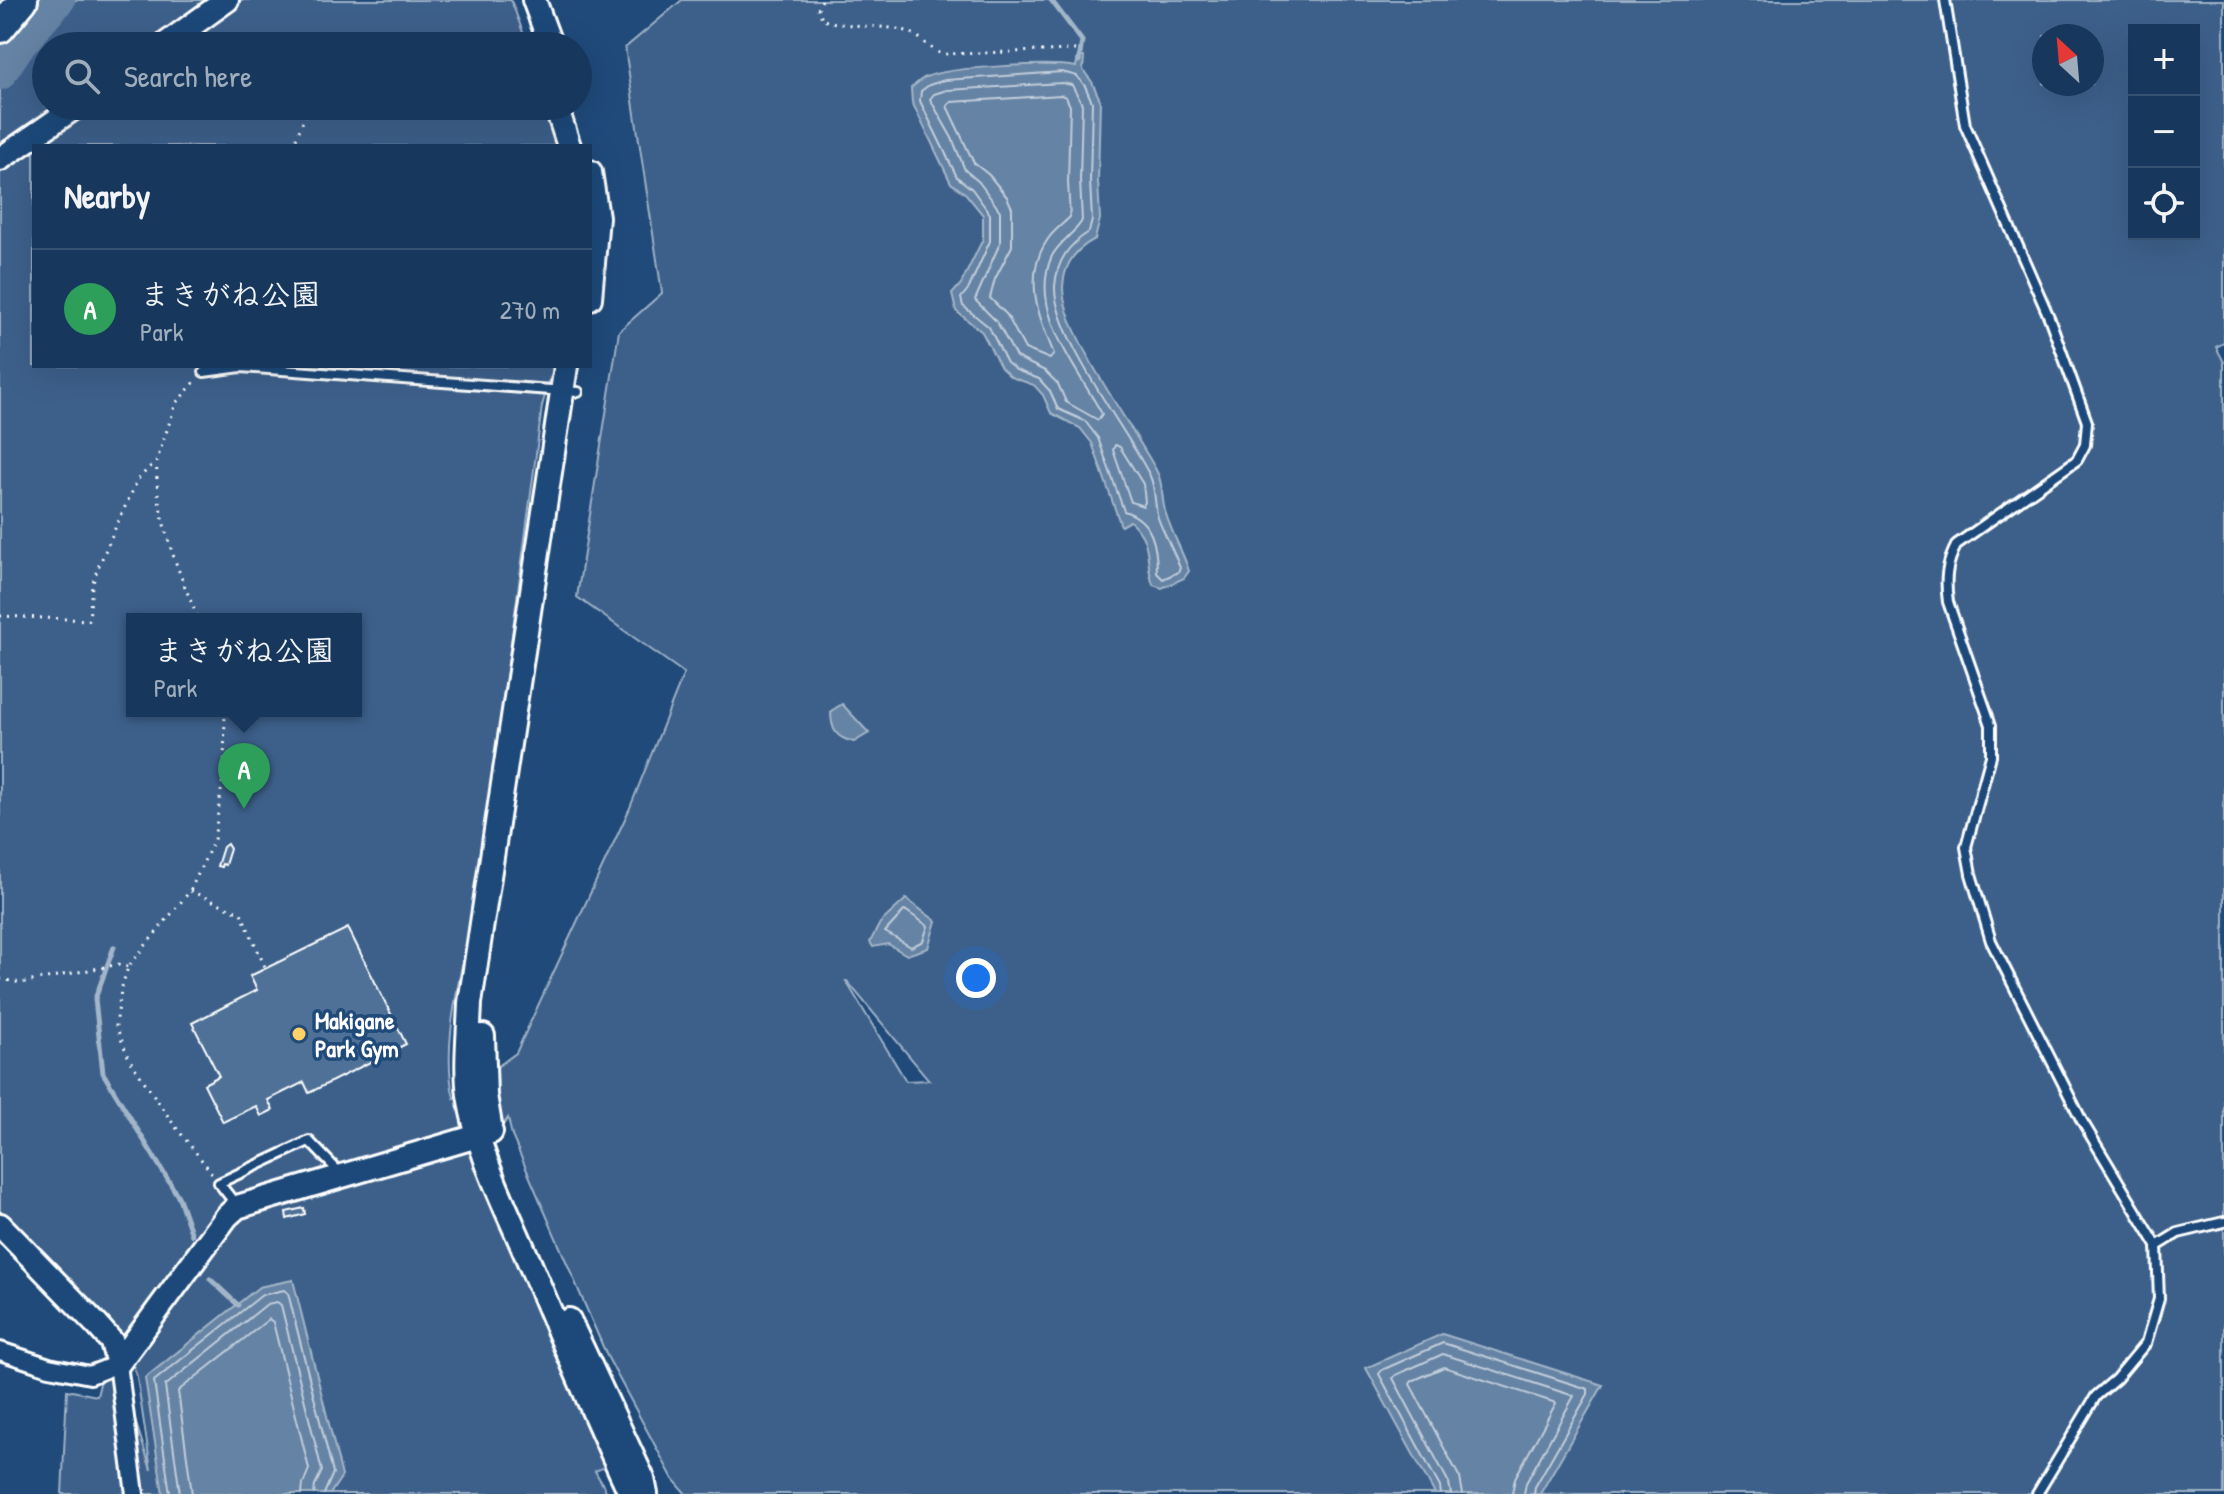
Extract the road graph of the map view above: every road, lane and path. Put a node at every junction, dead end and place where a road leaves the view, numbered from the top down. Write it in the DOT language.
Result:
graph roads {
  1 [pos="23,0"];
  2 [pos="227,0"];
  3 [pos="519,0"];
  4 [pos="534,0"];
  5 [pos="822,0"];
  6 [pos="1945,0"];
  7 [pos="0,28"];
  8 [pos="182,32"];
  9 [pos="531,32"];
  10 [pos="546,32"];
  11 [pos="1077,50"];
  12 [pos="57,120"];
  13 [pos="303,120"];
  14 [pos="561,120"];
  15 [pos="576,120"];
  16 [pos="294,144"];
  17 [pos="568,144"];
  18 [pos="583,144"];
  19 [pos="0,159"];
  20 [pos="592,185"];
  21 [pos="592,275"];
  22 [pos="234,368"];
  23 [pos="255,368"];
  24 [pos="566,368"];
  25 [pos="580,368"];
  26 [pos="204,372"];
  27 [pos="570,391"];
  28 [pos="157,460"];
  29 [pos="196,613"];
  30 [pos="0,616"];
  31 [pos="225,717"];
  32 [pos="190,891"];
  33 [pos="128,967"];
  34 [pos="266,969"];
  35 [pos="0,979"];
  36 [pos="485,1134"];
  37 [pos="341,1174"];
  38 [pos="219,1183"];
  39 [pos="237,1207"];
  40 [pos="2224,1222"];
  41 [pos="0,1225"];
  42 [pos="2157,1246"];
  43 [pos="0,1351"];
  44 [pos="118,1364"];
  45 [pos="135,1494"];
  46 [pos="635,1494"];
  47 [pos="646,1494"];
  48 [pos="2037,1494"];
  1 -- 7 [label="highway"];
  2 -- 8 [label="street"];
  3 -- 9 [label="street"];
  4 -- 10 [label="street"];
  5 -- 11 [label="path"];
  6 -- 42 [label="lane"];
  12 -- 19 [label="street"];
  13 -- 16 [label="path"];
  14 -- 17 [label="street"];
  15 -- 18 [label="street"];
  20 -- 21 [label="street"];
  22 -- 26 [label="lane"];
  23 -- 27 [label="lane"];
  24 -- 27 [label="street"];
  25 -- 27 [label="street"];
  26 -- 28 [label="path"];
  27 -- 36 [label="street"];
  28 -- 29 [label="path"];
  28 -- 30 [label="path"];
  31 -- 32 [label="path"];
  32 -- 33 [label="path"];
  32 -- 34 [label="path"];
  33 -- 35 [label="path"];
  33 -- 38 [label="path"];
  36 -- 37 [label="street"];
  36 -- 46 [label="street"];
  36 -- 47 [label="street"];
  37 -- 38 [label="lane"];
  37 -- 39 [label="street"];
  38 -- 39 [label="lane"];
  39 -- 44 [label="street"];
  40 -- 42 [label="lane"];
  41 -- 44 [label="street"];
  42 -- 48 [label="lane"];
  43 -- 44 [label="street"];
  44 -- 45 [label="street"];
}
